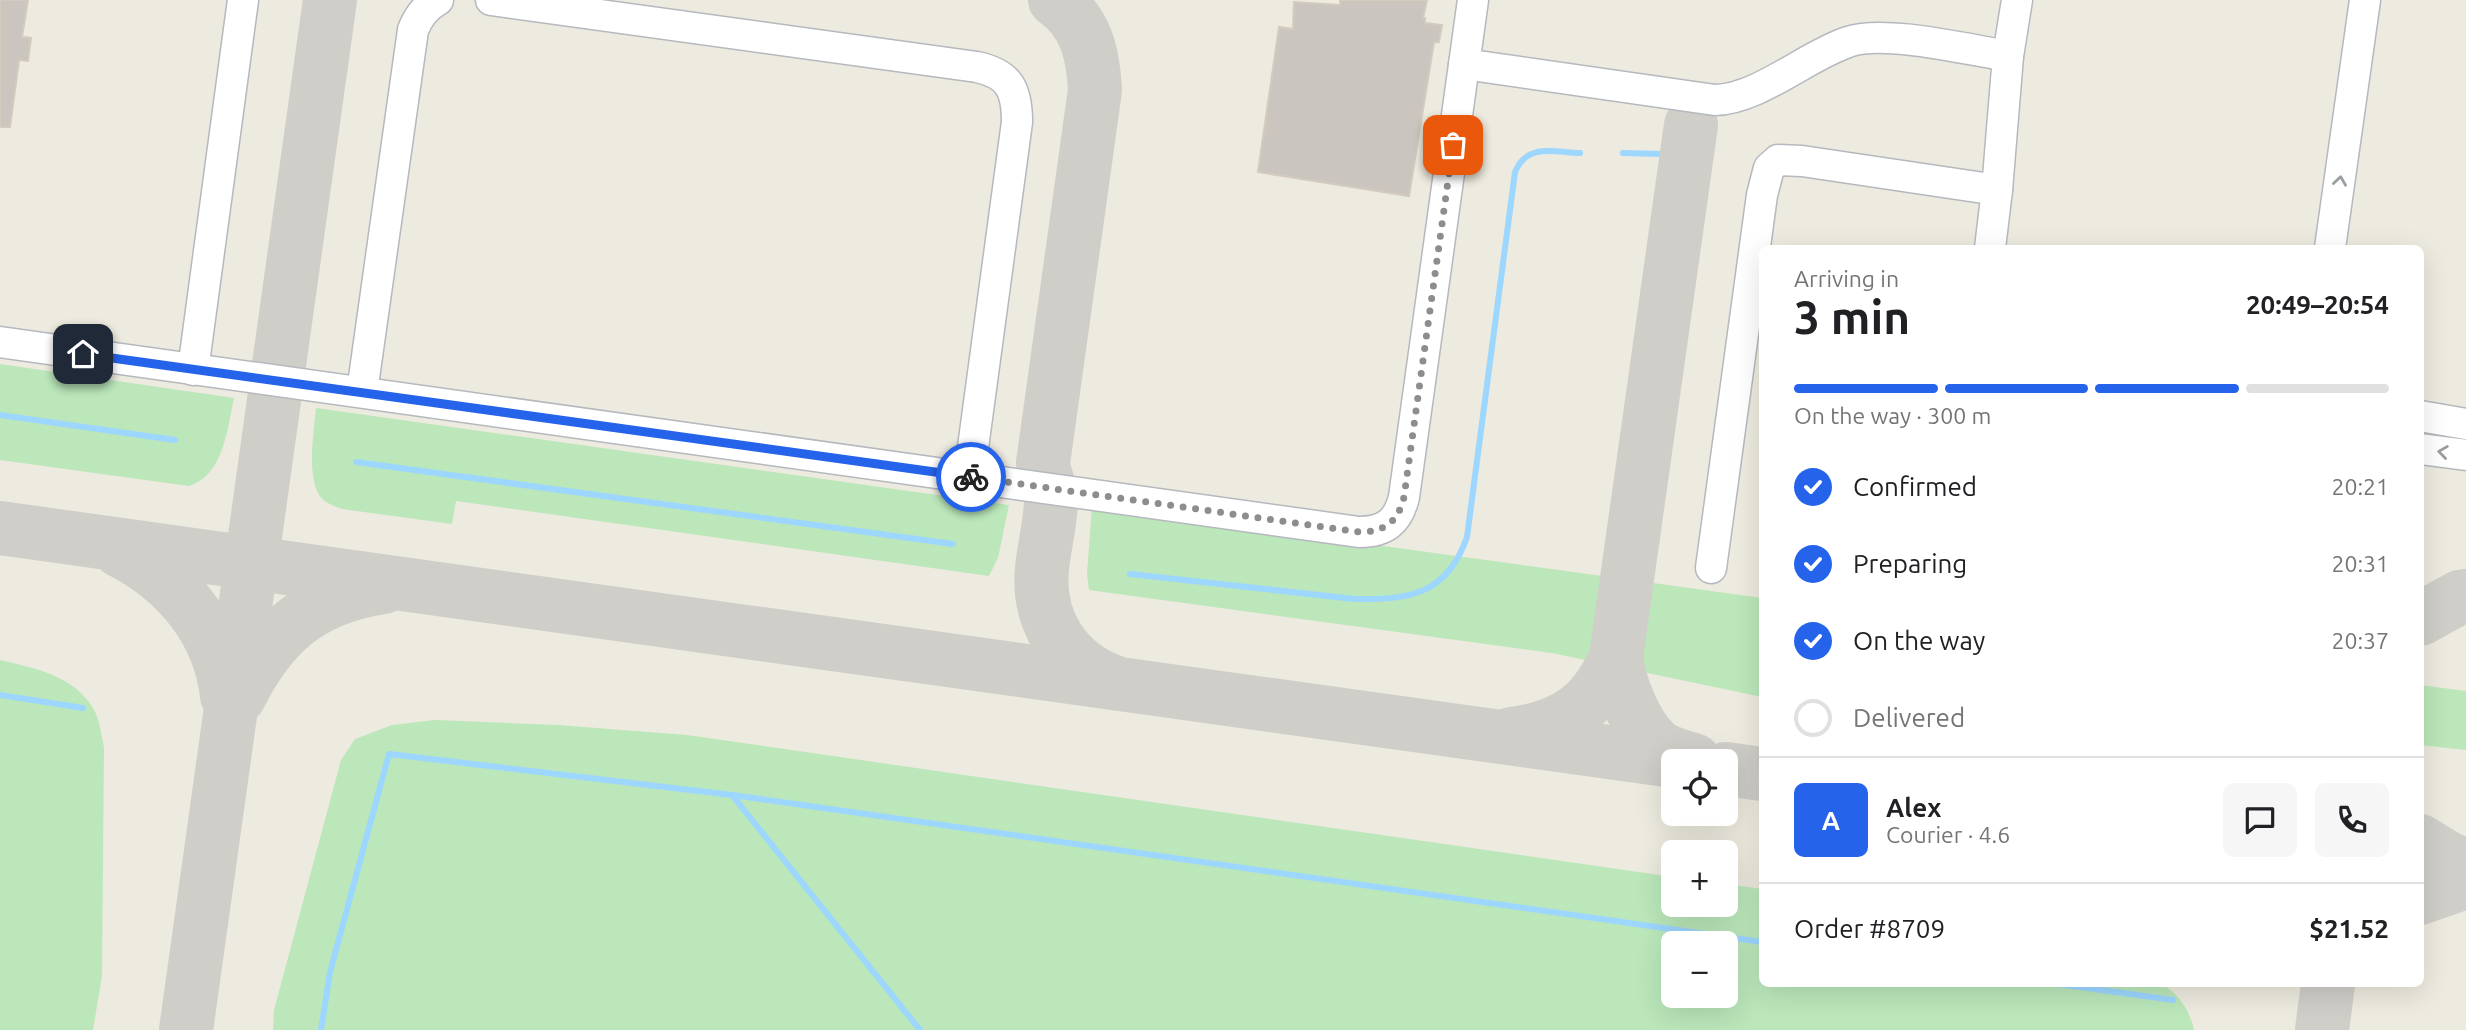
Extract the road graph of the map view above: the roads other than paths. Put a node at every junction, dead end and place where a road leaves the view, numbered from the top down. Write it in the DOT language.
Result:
graph roads {
  1 [pos="243,0"];
  2 [pos="438,0"];
  3 [pos="491,0"];
  4 [pos="1473,0"];
  5 [pos="2017,0"];
  6 [pos="2352,0"];
  7 [pos="2365,0"];
  8 [pos="2008,56"];
  9 [pos="1464,64"];
  10 [pos="2348,120"];
  11 [pos="1997,190"];
  12 [pos="1990,245"];
  13 [pos="2330,245"];
  14 [pos="0,342"];
  15 [pos="192,370"];
  16 [pos="362,392"];
  17 [pos="2424,417"];
  18 [pos="2466,424"];
  19 [pos="2424,450"];
  20 [pos="2466,455"];
  21 [pos="969,477"];
  22 [pos="1712,568"];
  1 -- 15 [label="lane"];
  2 -- 16 [label="lane"];
  3 -- 21 [label="lane"];
  4 -- 9 [label="lane"];
  5 -- 8 [label="lane"];
  6 -- 10 [label="lane"];
  7 -- 10 [label="lane"];
  8 -- 9 [label="lane"];
  8 -- 11 [label="lane"];
  9 -- 21 [label="lane"];
  13 -- 10 [label="lane, one-way"];
  11 -- 12 [label="lane"];
  11 -- 22 [label="lane"];
  14 -- 15 [label="lane"];
  15 -- 16 [label="lane"];
  16 -- 21 [label="lane"];
  17 -- 18 [label="lane"];
  20 -- 19 [label="lane, one-way"];
}
